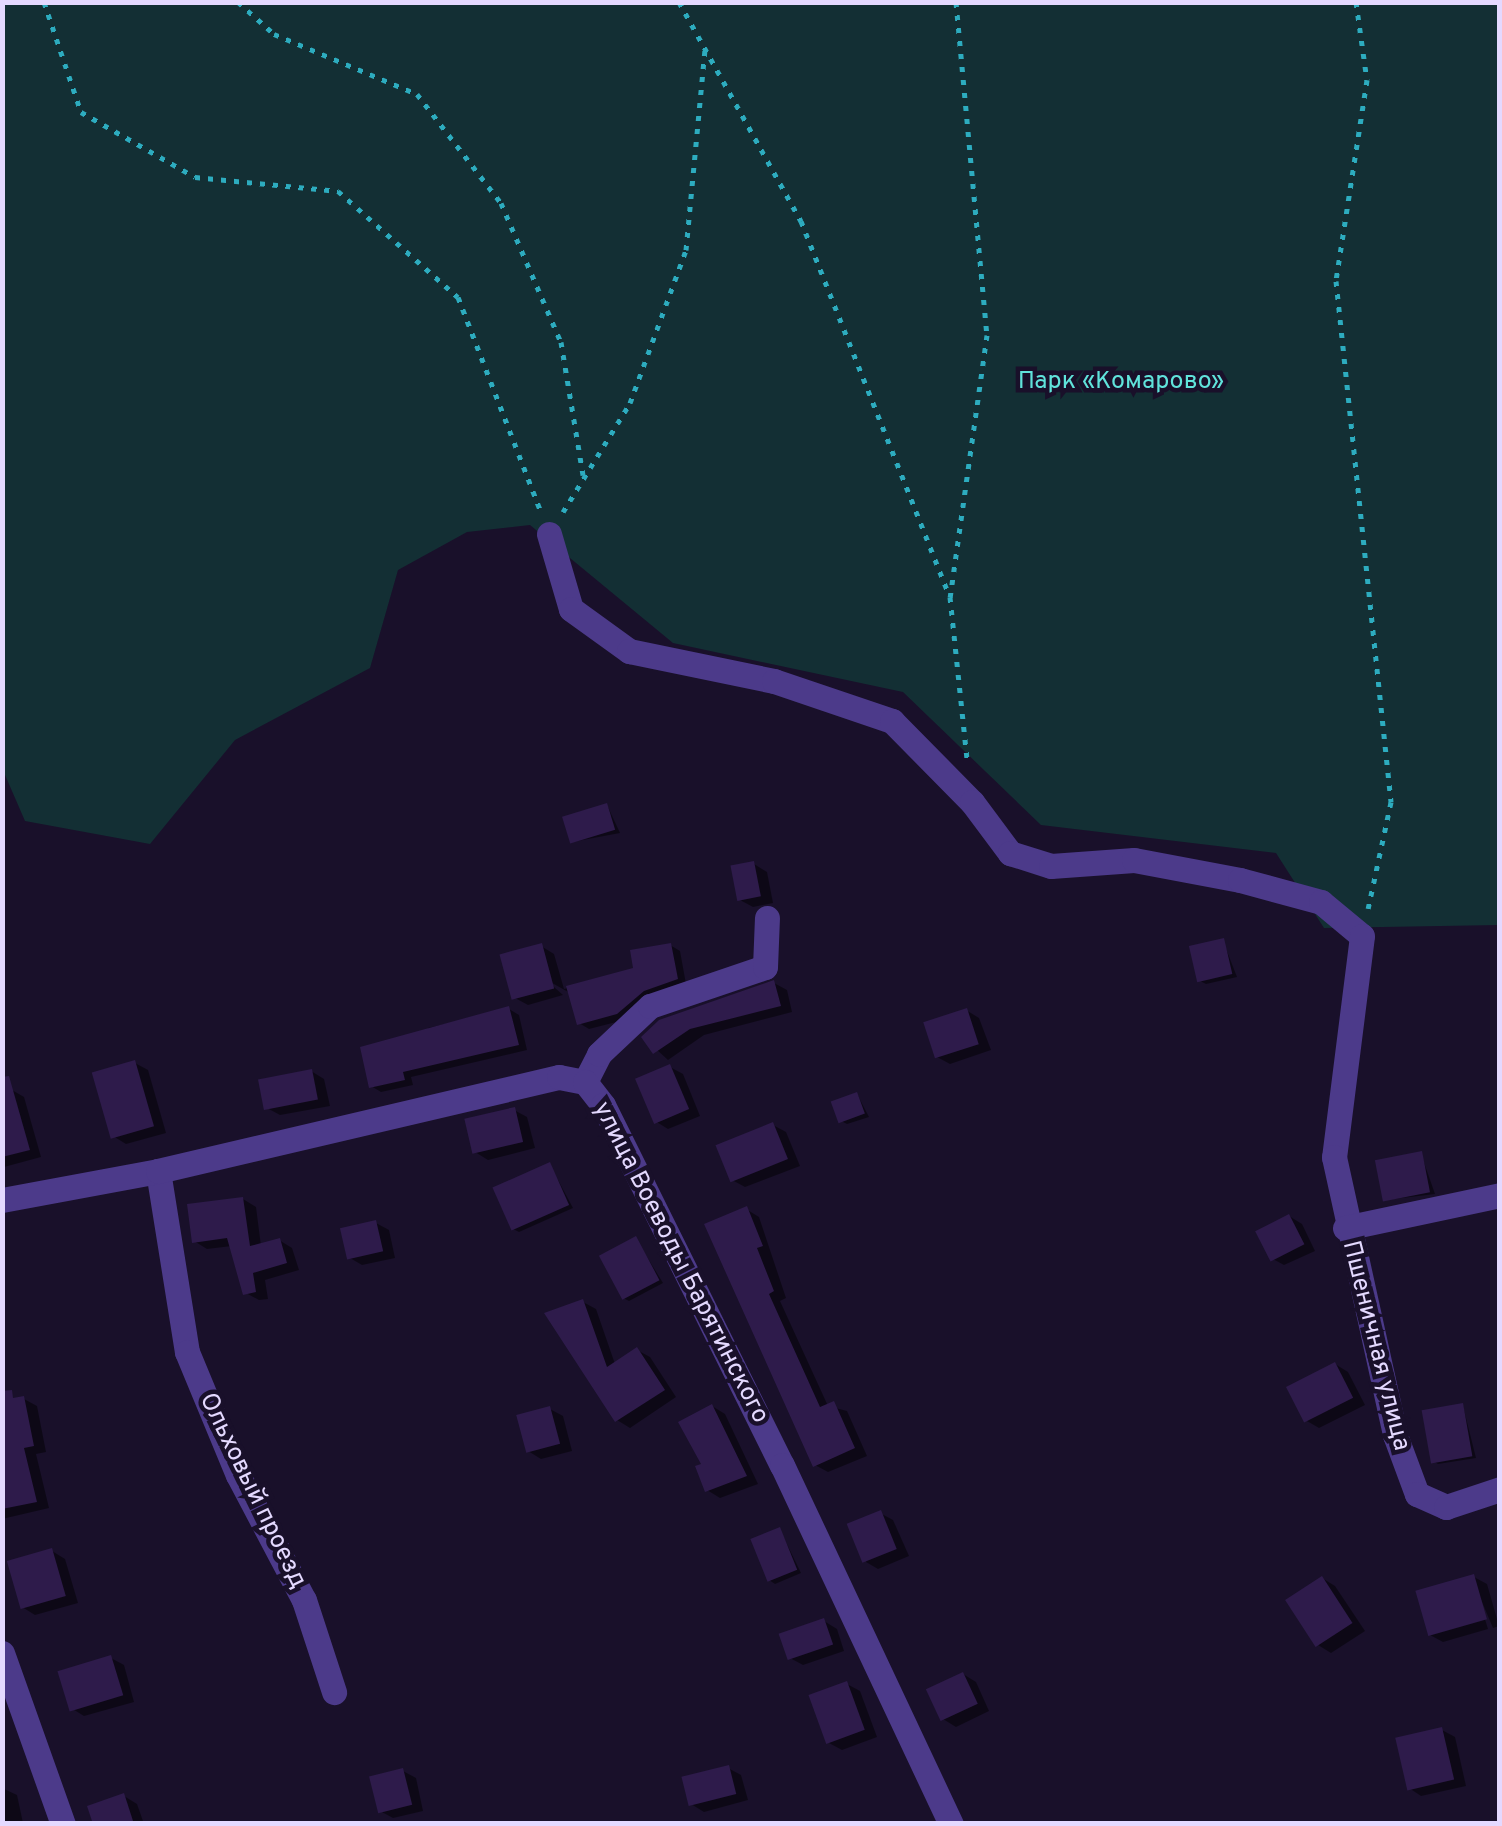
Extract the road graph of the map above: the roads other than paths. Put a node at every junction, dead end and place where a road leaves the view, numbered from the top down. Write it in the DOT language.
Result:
graph roads {
  1 [pos="550,534"];
  2 [pos="767,918"];
  3 [pos="585,1082"];
  4 [pos="158,1171"];
  5 [pos="1500,1195"];
  6 [pos="2,1200"];
  7 [pos="1345,1228"];
  8 [pos="1500,1489"];
  9 [pos="2,1653"];
  10 [pos="334,1692"];
  11 [pos="63,1824"];
  12 [pos="950,1824"];
  1 -- 7 [label="street, Пшеничная улица"];
  2 -- 3 [label="street"];
  3 -- 4 [label="street, улица Воеводы Барятинского"];
  3 -- 12 [label="street, улица Воеводы Барятинского"];
  4 -- 6 [label="street, улица Воеводы Барятинского"];
  4 -- 10 [label="street, Ольховый проезд"];
  5 -- 7 [label="street, Пшеничная улица"];
  7 -- 8 [label="street, Пшеничная улица"];
  9 -- 11 [label="street"];
}
